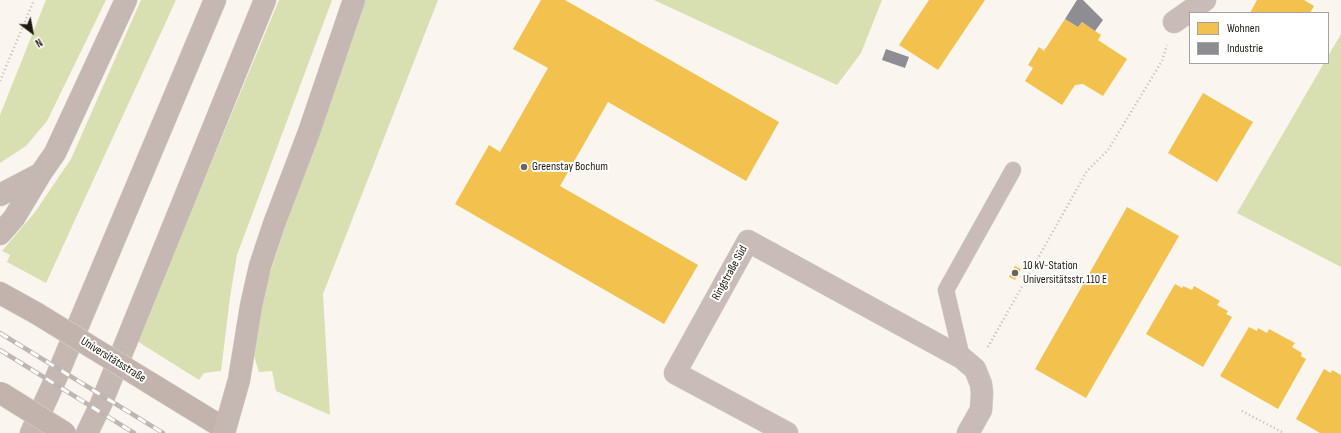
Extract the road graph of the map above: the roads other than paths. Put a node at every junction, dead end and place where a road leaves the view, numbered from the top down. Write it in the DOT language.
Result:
graph roads {
  1 [pos="126,0"];
  2 [pos="215,0"];
  3 [pos="265,0"];
  4 [pos="354,0"];
  5 [pos="1205,0"];
  6 [pos="1174,22"];
  7 [pos="1014,170"];
  8 [pos="41,173"];
  9 [pos="0,195"];
  10 [pos="0,234"];
  11 [pos="0,293"];
  12 [pos="973,370"];
  13 [pos="0,393"];
  14 [pos="224,431"];
  15 [pos="31,433"];
  16 [pos="66,433"];
  17 [pos="87,433"];
  18 [pos="787,433"];
  19 [pos="968,433"];
  1 -- 8 [label="highway"];
  2 -- 15 [label="highway"];
  3 -- 17 [label="highway"];
  4 -- 14 [label="highway"];
  5 -- 6 [label="street"];
  7 -- 12 [label="lane"];
  8 -- 9 [label="highway"];
  8 -- 10 [label="highway"];
  11 -- 14 [label="main road, Universitätsstraße, bridge"];
  12 -- 18 [label="street, Ringstraße Süd"];
  12 -- 19 [label="street"];
  13 -- 16 [label="main road, bridge"];
}
